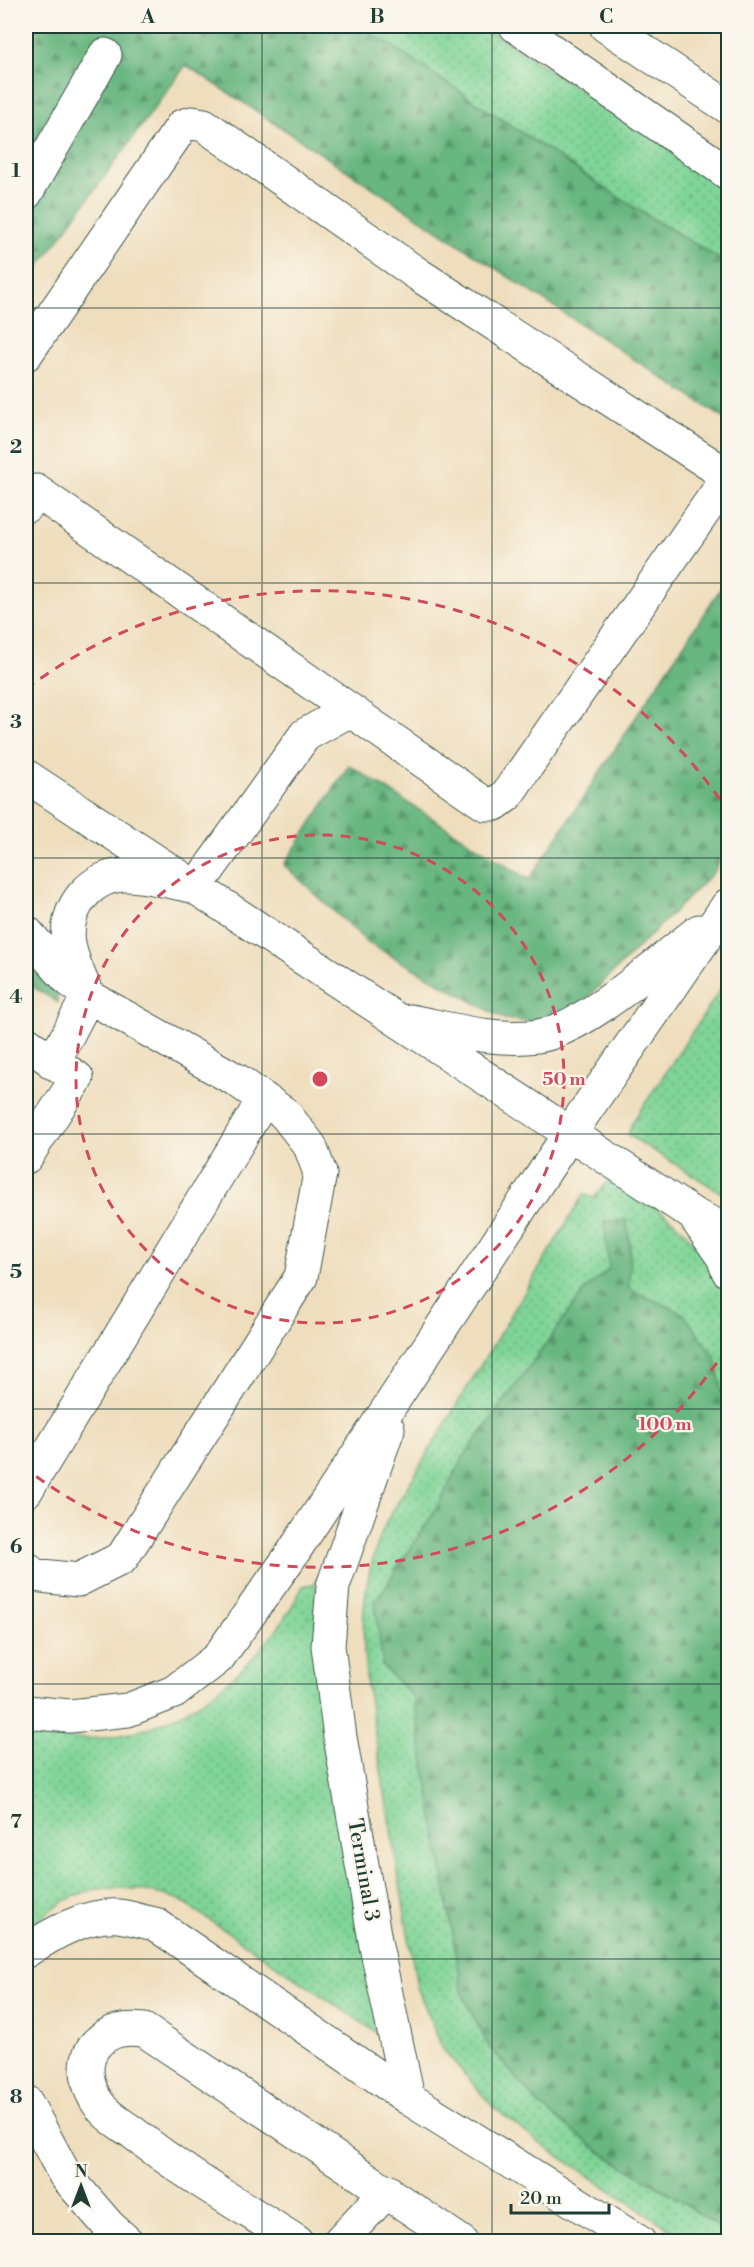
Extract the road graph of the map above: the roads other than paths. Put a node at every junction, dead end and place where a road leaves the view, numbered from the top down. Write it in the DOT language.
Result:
graph roads {
  1 [pos="516,26"];
  2 [pos="606,26"];
  3 [pos="105,55"];
  4 [pos="729,107"];
  5 [pos="729,173"];
  6 [pos="26,193"];
  7 [pos="26,354"];
  8 [pos="29,494"];
  9 [pos="350,710"];
  10 [pos="26,776"];
  11 [pos="196,887"];
  12 [pos="725,909"];
  13 [pos="26,932"];
  14 [pos="88,996"];
  15 [pos="390,1017"];
  16 [pos="26,1043"];
  17 [pos="53,1062"];
  18 [pos="264,1099"];
  19 [pos="570,1133"];
  20 [pos="26,1157"];
  21 [pos="694,1215"];
  22 [pos="729,1231"];
  23 [pos="729,1270"];
  24 [pos="406,1380"];
  25 [pos="26,1491"];
  26 [pos="26,1568"];
  27 [pos="26,1712"];
  28 [pos="26,1951"];
  29 [pos="408,2098"];
  30 [pos="26,2102"];
  31 [pos="387,2191"];
  32 [pos="127,2241"];
  33 [pos="297,2241"];
  34 [pos="339,2241"];
  35 [pos="461,2241"];
  36 [pos="639,2241"];
  1 -- 5 [label="street"];
  2 -- 4 [label="street"];
  3 -- 6 [label="street"];
  7 -- 9 [label="street"];
  8 -- 9 [label="street"];
  9 -- 11 [label="street"];
  10 -- 11 [label="street"];
  11 -- 14 [label="street"];
  11 -- 15 [label="street"];
  12 -- 15 [label="street"];
  12 -- 19 [label="street"];
  13 -- 14 [label="street"];
  14 -- 17 [label="street"];
  14 -- 18 [label="street"];
  15 -- 19 [label="street"];
  16 -- 17 [label="street"];
  17 -- 20 [label="street"];
  18 -- 25 [label="street"];
  18 -- 26 [label="street"];
  19 -- 21 [label="street"];
  19 -- 24 [label="street"];
  21 -- 22 [label="street"];
  21 -- 23 [label="street"];
  24 -- 27 [label="street"];
  24 -- 29 [label="street, Terminal 3"];
  28 -- 29 [label="street"];
  29 -- 36 [label="street"];
  30 -- 32 [label="street"];
  31 -- 33 [label="street"];
  31 -- 34 [label="street"];
  31 -- 35 [label="street"];
}
